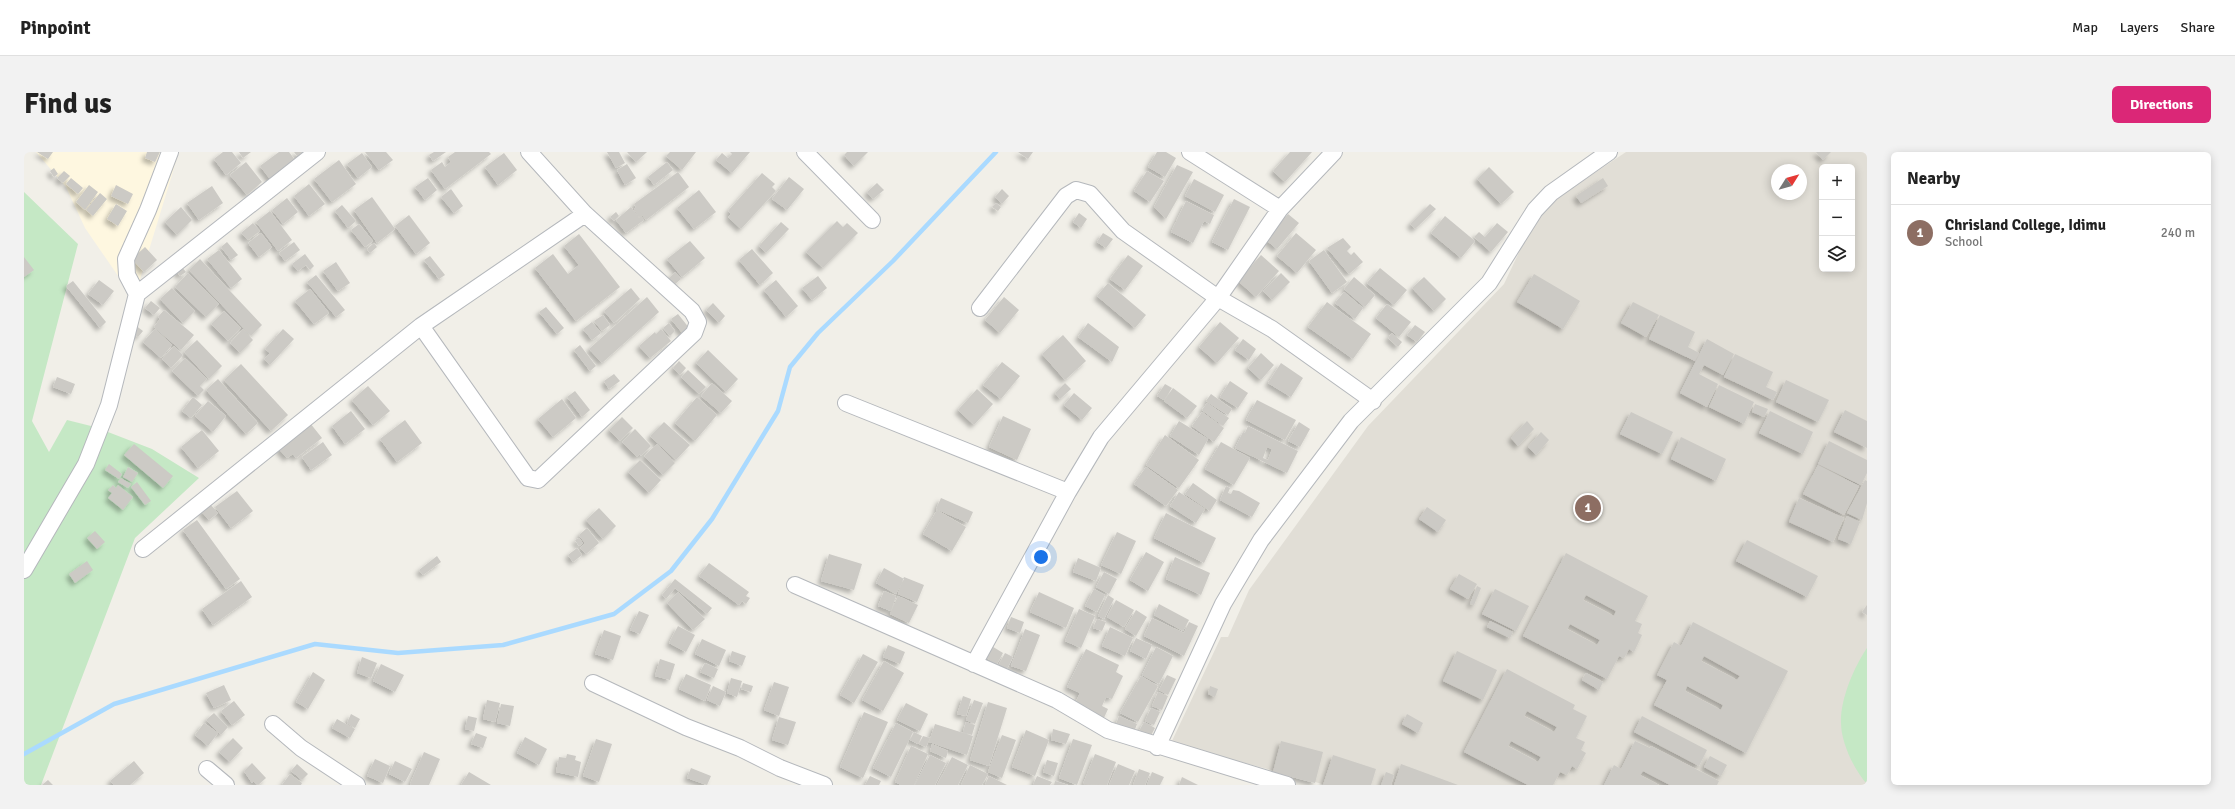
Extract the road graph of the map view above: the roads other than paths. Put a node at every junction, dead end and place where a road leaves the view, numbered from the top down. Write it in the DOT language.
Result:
graph roads {
  1 [pos="170,152"];
  2 [pos="317,152"];
  3 [pos="529,152"];
  4 [pos="805,152"];
  5 [pos="1190,152"];
  6 [pos="1334,152"];
  7 [pos="1609,152"];
  8 [pos="1280,209"];
  9 [pos="585,214"];
  10 [pos="872,220"];
  11 [pos="137,294"];
  12 [pos="1218,298"];
  13 [pos="980,308"];
  14 [pos="421,326"];
  15 [pos="1373,401"];
  16 [pos="846,403"];
  17 [pos="1068,492"];
  18 [pos="143,549"];
  19 [pos="24,570"];
  20 [pos="795,584"];
  21 [pos="974,664"];
  22 [pos="593,683"];
  23 [pos="273,724"];
  24 [pos="1157,747"];
  25 [pos="207,769"];
  26 [pos="226,785"];
  27 [pos="357,785"];
  28 [pos="824,785"];
  29 [pos="1287,785"];
  1 -- 11 [label="street"];
  2 -- 11 [label="street"];
  3 -- 9 [label="street"];
  4 -- 10 [label="street"];
  5 -- 8 [label="street"];
  6 -- 8 [label="street"];
  7 -- 15 [label="street"];
  8 -- 12 [label="street"];
  9 -- 14 [label="street"];
  9 -- 14 [label="street"];
  11 -- 19 [label="street"];
  12 -- 13 [label="street"];
  12 -- 15 [label="street"];
  12 -- 17 [label="street"];
  14 -- 18 [label="street"];
  15 -- 24 [label="street"];
  16 -- 17 [label="street"];
  17 -- 21 [label="street"];
  20 -- 21 [label="street"];
  21 -- 24 [label="street"];
  22 -- 28 [label="street"];
  23 -- 27 [label="street"];
  24 -- 29 [label="street"];
  25 -- 26 [label="street"];
}
